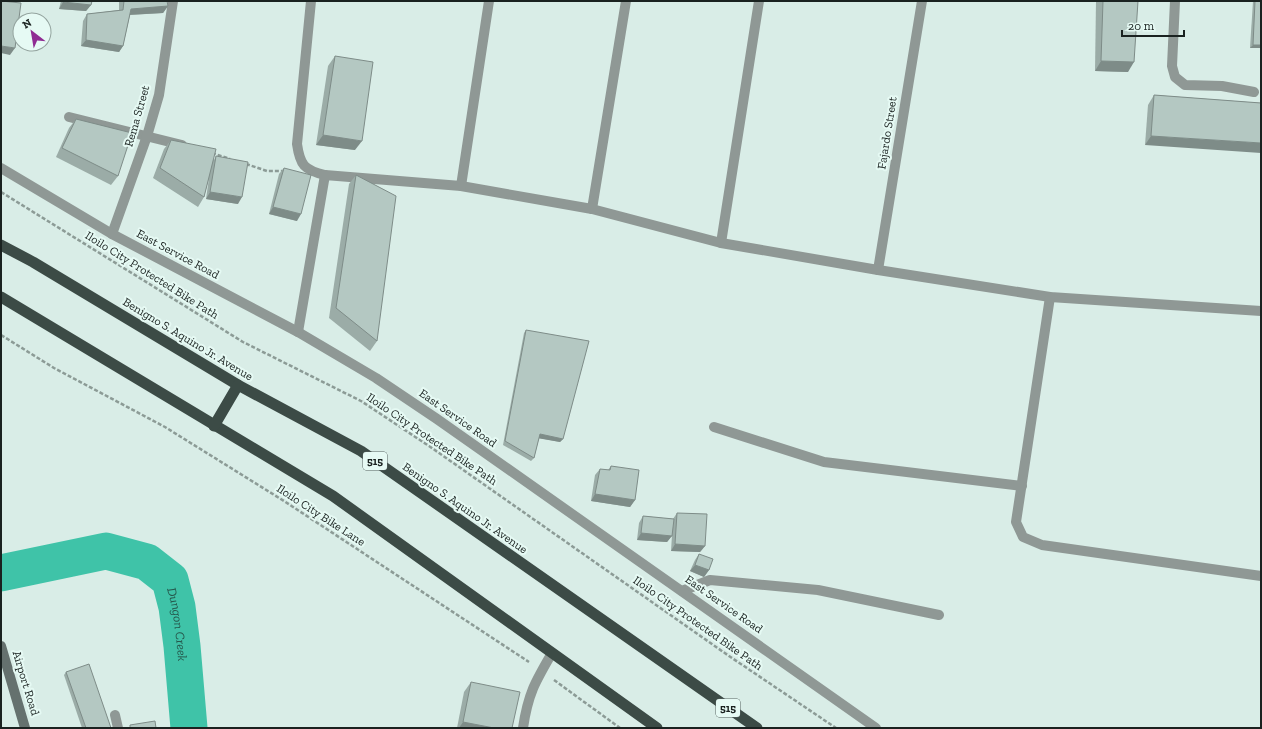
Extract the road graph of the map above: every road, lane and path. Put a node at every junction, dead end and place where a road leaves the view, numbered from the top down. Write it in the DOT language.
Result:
graph roads {
  1 [pos="173,1"];
  2 [pos="311,1"];
  3 [pos="489,1"];
  4 [pos="626,1"];
  5 [pos="759,1"];
  6 [pos="922,1"];
  7 [pos="1176,1"];
  8 [pos="1254,92"];
  9 [pos="69,116"];
  10 [pos="147,136"];
  11 [pos="209,152"];
  12 [pos="231,159"];
  13 [pos="245,164"];
  14 [pos="1,168"];
  15 [pos="311,171"];
  16 [pos="325,174"];
  17 [pos="461,186"];
  18 [pos="1,192"];
  19 [pos="592,209"];
  20 [pos="112,234"];
  21 [pos="721,243"];
  22 [pos="1,245"];
  23 [pos="878,270"];
  24 [pos="1,297"];
  25 [pos="1050,297"];
  26 [pos="1261,311"];
  27 [pos="298,332"];
  28 [pos="1,336"];
  29 [pos="238,385"];
  30 [pos="214,426"];
  31 [pos="714,427"];
  32 [pos="1022,486"];
  33 [pos="1261,576"];
  34 [pos="682,591"];
  35 [pos="939,615"];
  36 [pos="1,646"];
  37 [pos="552,653"];
  38 [pos="542,671"];
  39 [pos="115,715"];
  40 [pos="25,728"];
  41 [pos="118,728"];
  42 [pos="523,728"];
  43 [pos="620,728"];
  44 [pos="657,728"];
  45 [pos="757,728"];
  46 [pos="836,728"];
  47 [pos="876,728"];
  1 -- 10 [label="street, Rema Street"];
  2 -- 15 [label="street"];
  3 -- 17 [label="street"];
  4 -- 19 [label="street"];
  5 -- 21 [label="street"];
  6 -- 23 [label="street, Fajardo Street"];
  7 -- 8 [label="street"];
  9 -- 10 [label="street"];
  10 -- 11 [label="street"];
  10 -- 20 [label="street, Rema Street"];
  11 -- 12 [label="path"];
  13 -- 15 [label="path"];
  14 -- 20 [label="street, East Service Road"];
  15 -- 16 [label="street"];
  16 -- 17 [label="street"];
  16 -- 27 [label="street"];
  17 -- 19 [label="street"];
  18 -- 46 [label="path, Iloilo City Protected Bike Path"];
  19 -- 21 [label="street"];
  20 -- 27 [label="street, East Service Road"];
  21 -- 23 [label="street"];
  22 -- 29 [label="highway, Benigno S. Aquino Jr. Avenue / 515"];
  23 -- 25 [label="street"];
  24 -- 30 [label="highway"];
  25 -- 26 [label="street"];
  25 -- 32 [label="street"];
  27 -- 34 [label="street, East Service Road"];
  28 -- 38 [label="path, Iloilo City Bike Lane"];
  29 -- 30 [label="highway"];
  29 -- 45 [label="highway, Benigno S. Aquino Jr. Avenue / 515"];
  30 -- 37 [label="highway"];
  31 -- 32 [label="street"];
  32 -- 33 [label="street"];
  34 -- 35 [label="street"];
  34 -- 47 [label="street, East Service Road"];
  36 -- 40 [label="main road, Airport Road"];
  37 -- 38 [label="street"];
  37 -- 44 [label="highway"];
  38 -- 42 [label="street"];
  38 -- 43 [label="path, Iloilo City Bike Lane"];
  39 -- 41 [label="street"];
}
